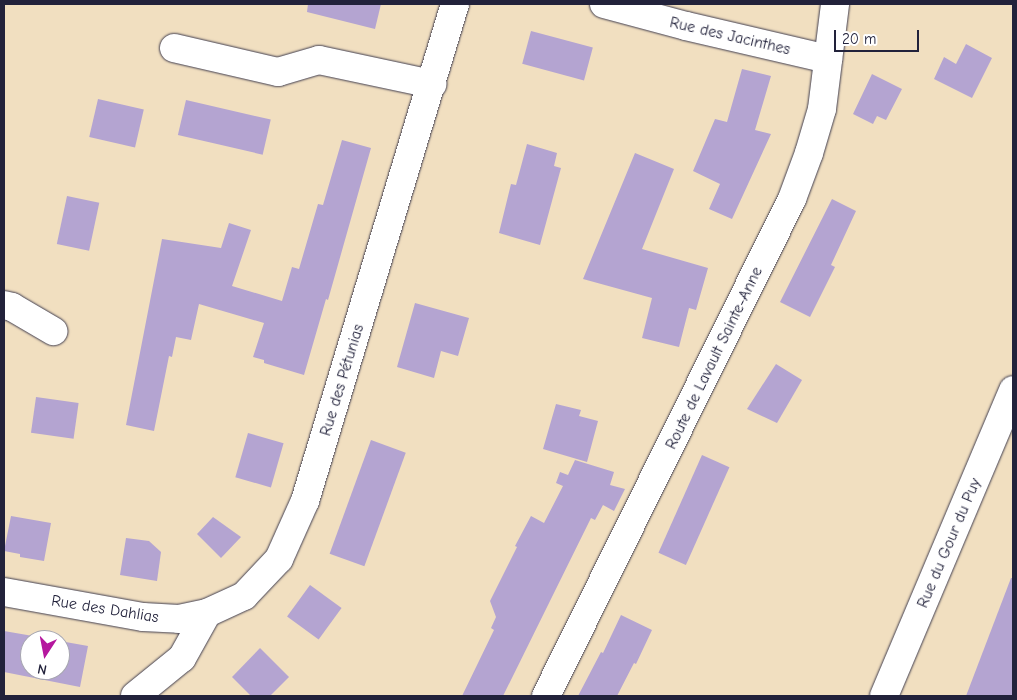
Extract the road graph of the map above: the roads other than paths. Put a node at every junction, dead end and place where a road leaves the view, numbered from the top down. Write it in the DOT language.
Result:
graph roads {
  1 [pos="454,4"];
  2 [pos="604,4"];
  3 [pos="835,4"];
  4 [pos="174,48"];
  5 [pos="828,59"];
  6 [pos="432,84"];
  7 [pos="4,305"];
  8 [pos="53,331"];
  9 [pos="1013,390"];
  10 [pos="4,592"];
  11 [pos="207,613"];
  12 [pos="135,696"];
  13 [pos="546,696"];
  14 [pos="884,696"];
  1 -- 6 [label="street, Rue des Pétunias"];
  2 -- 5 [label="street, Rue des Jacinthes"];
  3 -- 5 [label="street, Route de Lavault Sainte-Anne"];
  4 -- 6 [label="street"];
  5 -- 13 [label="street, Route de Lavault Sainte-Anne"];
  6 -- 11 [label="street, Rue des Pétunias"];
  7 -- 8 [label="street"];
  9 -- 14 [label="street, Rue du Gour du Puy"];
  10 -- 11 [label="street, Rue des Dahlias"];
  11 -- 12 [label="street"];
}
